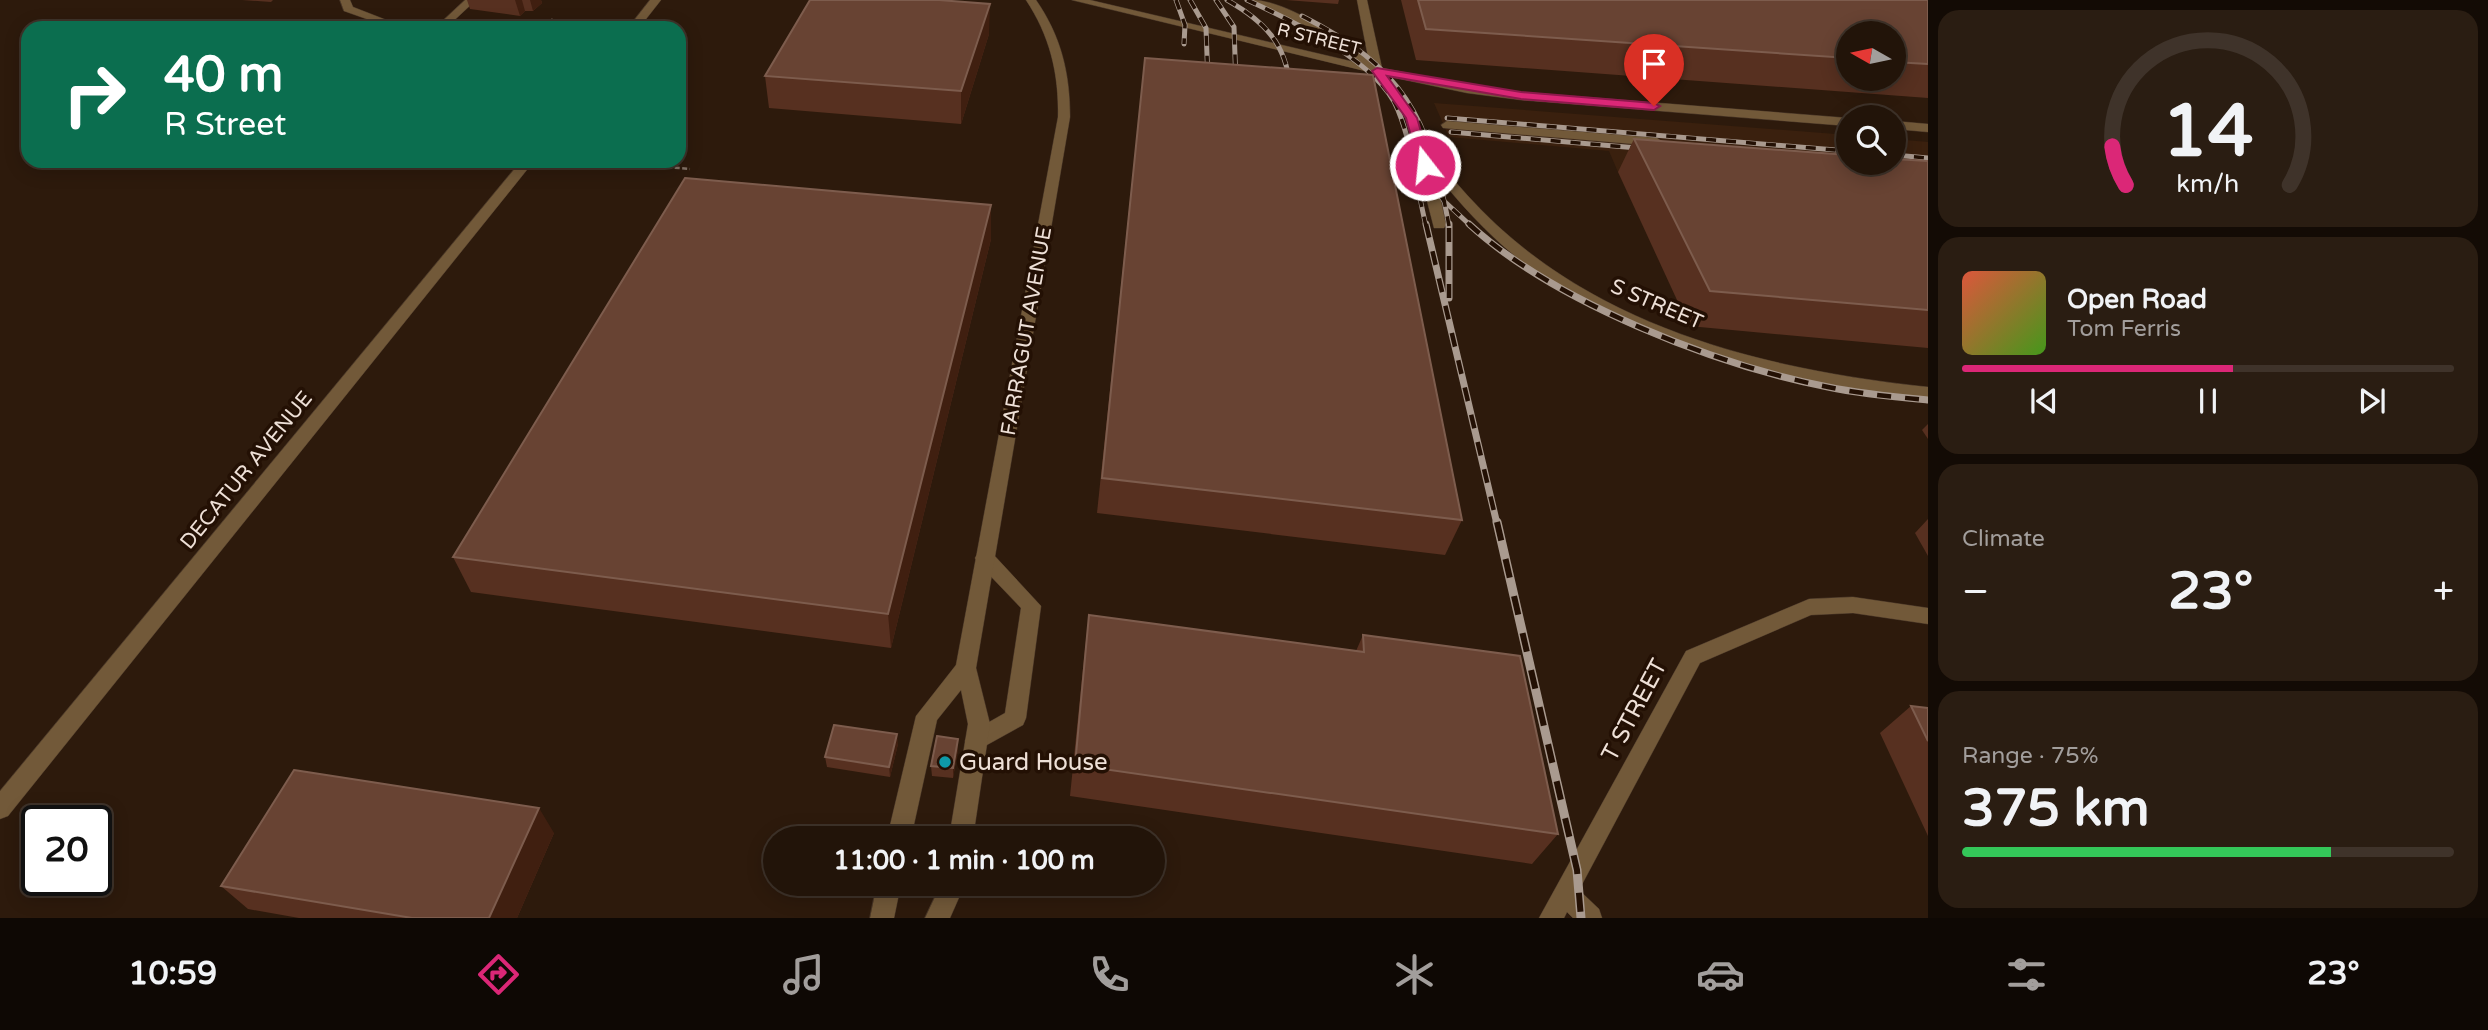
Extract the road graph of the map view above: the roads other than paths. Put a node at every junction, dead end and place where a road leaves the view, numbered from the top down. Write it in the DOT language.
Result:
graph roads {
  1 [pos="345,0"];
  2 [pos="471,0"];
  3 [pos="656,0"];
  4 [pos="1031,0"];
  5 [pos="1077,0"];
  6 [pos="1257,0"];
  7 [pos="1362,0"];
  8 [pos="382,21"];
  9 [pos="448,21"];
  10 [pos="639,21"];
  11 [pos="1377,71"];
  12 [pos="1836,121"];
  13 [pos="1447,125"];
  14 [pos="1906,126"];
  15 [pos="1928,128"];
  16 [pos="1668,143"];
  17 [pos="1422,150"];
  18 [pos="522,168"];
  19 [pos="1439,225"];
  20 [pos="1928,393"];
  21 [pos="985,558"];
  22 [pos="1928,616"];
  23 [pos="966,668"];
  24 [pos="976,741"];
  25 [pos="0,808"];
  26 [pos="902,826"];
  27 [pos="963,826"];
  28 [pos="1564,893"];
  29 [pos="887,896"];
  30 [pos="947,896"];
  31 [pos="882,918"];
  32 [pos="937,918"];
  33 [pos="1551,918"];
  34 [pos="1590,918"];
  1 -- 8 [label="street"];
  2 -- 9 [label="street"];
  3 -- 10 [label="street"];
  4 -- 21 [label="street, FARRAGUT AVENUE"];
  5 -- 11 [label="street, R STREET"];
  6 -- 11 [label="street"];
  7 -- 11 [label="street"];
  11 -- 12 [label="street, R STREET"];
  11 -- 17 [label="street"];
  13 -- 16 [label="street"];
  14 -- 15 [label="street"];
  17 -- 19 [label="street"];
  17 -- 20 [label="street, S STREET"];
  18 -- 25 [label="street, DECATUR AVENUE"];
  21 -- 23 [label="street, FARRAGUT AVENUE"];
  21 -- 24 [label="street"];
  22 -- 28 [label="street, T STREET"];
  23 -- 24 [label="street, FARRAGUT AVENUE"];
  23 -- 26 [label="street, FARRAGUT AVENUE"];
  24 -- 27 [label="street, FARRAGUT AVENUE"];
  28 -- 33 [label="street, T STREET"];
  28 -- 34 [label="street"];
  29 -- 31 [label="street"];
  30 -- 32 [label="street"];
}
